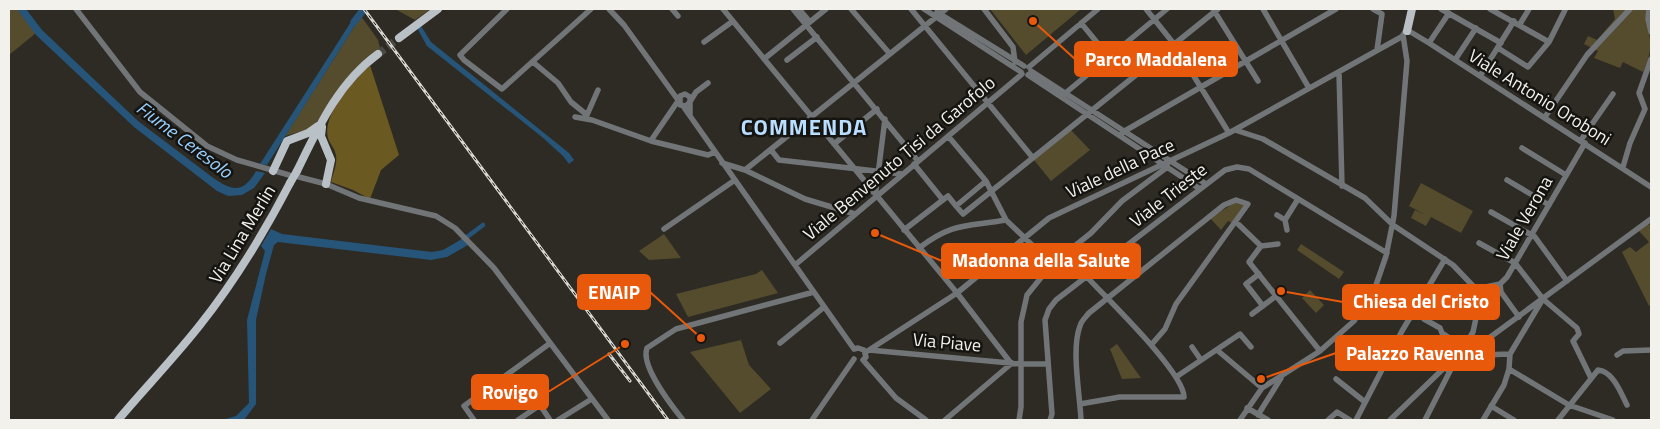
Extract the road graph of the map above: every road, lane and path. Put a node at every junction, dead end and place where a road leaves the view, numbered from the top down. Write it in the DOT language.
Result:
graph roads {
  1 [pos="76,9"];
  2 [pos="438,9"];
  3 [pos="508,9"];
  4 [pos="591,9"];
  5 [pos="609,9"];
  6 [pos="614,9"];
  7 [pos="672,9"];
  8 [pos="723,9"];
  9 [pos="793,9"];
  10 [pos="799,9"];
  11 [pos="852,9"];
  12 [pos="911,9"];
  13 [pos="924,9"];
  14 [pos="946,9"];
  15 [pos="984,9"];
  16 [pos="1098,9"];
  17 [pos="1146,9"];
  18 [pos="1167,9"];
  19 [pos="1263,9"];
  20 [pos="1336,9"];
  21 [pos="1373,9"];
  22 [pos="1412,9"];
  23 [pos="1441,9"];
  24 [pos="1490,9"];
  25 [pos="1530,9"];
  26 [pos="1630,9"];
  27 [pos="1649,9"];
  28 [pos="824,10"];
  29 [pos="1215,10"];
  30 [pos="1565,10"];
  31 [pos="935,12"];
  32 [pos="1449,13"];
  33 [pos="678,16"];
  34 [pos="1155,19"];
  35 [pos="733,21"];
  36 [pos="1514,21"];
  37 [pos="1081,23"];
  38 [pos="808,24"];
  39 [pos="1520,24"];
  40 [pos="624,25"];
  41 [pos="925,26"];
  42 [pos="1476,28"];
  43 [pos="1651,32"];
  44 [pos="1407,35"];
  45 [pos="816,37"];
  46 [pos="399,38"];
  47 [pos="1281,41"];
  48 [pos="704,42"];
  49 [pos="1548,42"];
  50 [pos="1174,44"];
  51 [pos="1428,44"];
  52 [pos="1500,46"];
  53 [pos="1377,50"];
  54 [pos="378,54"];
  55 [pos="890,54"];
  56 [pos="1109,57"];
  57 [pos="764,59"];
  58 [pos="1651,59"];
  59 [pos="787,60"];
  60 [pos="1455,60"];
  61 [pos="1246,61"];
  62 [pos="533,62"];
  63 [pos="1015,62"];
  64 [pos="1026,71"];
  65 [pos="1338,72"];
  66 [pos="1480,76"];
  67 [pos="1258,81"];
  68 [pos="855,82"];
  69 [pos="708,83"];
  70 [pos="1202,86"];
  71 [pos="669,88"];
  72 [pos="1309,88"];
  73 [pos="598,90"];
  74 [pos="696,92"];
  75 [pos="685,94"];
  76 [pos="1613,94"];
  77 [pos="1063,95"];
  78 [pos="988,102"];
  79 [pos="684,103"];
  80 [pos="877,109"];
  81 [pos="1089,112"];
  82 [pos="325,117"];
  83 [pos="575,117"];
  84 [pos="812,117"];
  85 [pos="1545,117"];
  86 [pos="885,119"];
  87 [pos="1235,130"];
  88 [pos="1228,133"];
  89 [pos="1121,134"];
  90 [pos="948,136"];
  91 [pos="295,137"];
  92 [pos="652,139"];
  93 [pos="1583,141"];
  94 [pos="834,144"];
  95 [pos="1522,148"];
  96 [pos="327,149"];
  97 [pos="771,150"];
  98 [pos="715,152"];
  99 [pos="305,153"];
  100 [pos="1033,158"];
  101 [pos="722,163"];
  102 [pos="916,163"];
  103 [pos="1166,164"];
  104 [pos="1623,167"];
  105 [pos="854,168"];
  106 [pos="745,170"];
  107 [pos="273,171"];
  108 [pos="879,171"];
  109 [pos="298,174"];
  110 [pos="902,174"];
  111 [pos="1566,175"];
  112 [pos="290,179"];
  113 [pos="735,180"];
  114 [pos="1507,180"];
  115 [pos="986,181"];
  116 [pos="326,184"];
  117 [pos="1206,184"];
  118 [pos="1342,186"];
  119 [pos="1651,187"];
  120 [pos="1200,189"];
  121 [pos="992,191"];
  122 [pos="875,194"];
  123 [pos="1298,199"];
  124 [pos="943,200"];
  125 [pos="1549,205"];
  126 [pos="956,206"];
  127 [pos="1491,212"];
  128 [pos="855,214"];
  129 [pos="1277,215"];
  130 [pos="1651,219"];
  131 [pos="1006,220"];
  132 [pos="1285,220"];
  133 [pos="1236,222"];
  134 [pos="1393,225"];
  135 [pos="664,229"];
  136 [pos="904,230"];
  137 [pos="1287,230"];
  138 [pos="1532,235"];
  139 [pos="1022,238"];
  140 [pos="1480,243"];
  141 [pos="1278,244"];
  142 [pos="1261,246"];
  143 [pos="919,248"];
  144 [pos="1067,252"];
  145 [pos="1387,253"];
  146 [pos="1445,259"];
  147 [pos="1515,263"];
  148 [pos="1052,264"];
  149 [pos="795,265"];
  150 [pos="1085,274"];
  151 [pos="1258,274"];
  152 [pos="1567,281"];
  153 [pos="1500,284"];
  154 [pos="1376,285"];
  155 [pos="1476,289"];
  156 [pos="814,292"];
  157 [pos="957,293"];
  158 [pos="1276,296"];
  159 [pos="1105,299"];
  160 [pos="1543,299"];
  161 [pos="1263,306"];
  162 [pos="824,307"];
  163 [pos="1252,314"];
  164 [pos="1412,314"];
  165 [pos="1519,317"];
  166 [pos="1424,319"];
  167 [pos="780,343"];
  168 [pos="549,344"];
  169 [pos="1152,344"];
  170 [pos="1251,346"];
  171 [pos="1466,346"];
  172 [pos="1192,347"];
  173 [pos="1412,348"];
  174 [pos="854,349"];
  175 [pos="1474,349"];
  176 [pos="1217,350"];
  177 [pos="1651,350"];
  178 [pos="867,351"];
  179 [pos="1320,351"];
  180 [pos="1510,354"];
  181 [pos="1617,355"];
  182 [pos="854,359"];
  183 [pos="863,360"];
  184 [pos="1200,360"];
  185 [pos="1011,362"];
  186 [pos="1021,364"];
  187 [pos="1048,364"];
  188 [pos="1447,369"];
  189 [pos="1509,369"];
  190 [pos="1282,376"];
  191 [pos="1176,377"];
  192 [pos="1591,378"];
  193 [pos="1336,380"];
  194 [pos="1262,388"];
  195 [pos="590,400"];
  196 [pos="1365,402"];
  197 [pos="1080,404"];
  198 [pos="1569,405"];
  199 [pos="1627,405"];
  200 [pos="1492,406"];
  201 [pos="1247,408"];
  202 [pos="1258,415"];
  203 [pos="1595,418"];
  204 [pos="118,420"];
  205 [pos="474,420"];
  206 [pos="518,420"];
  207 [pos="550,420"];
  208 [pos="558,420"];
  209 [pos="608,420"];
  210 [pos="683,420"];
  211 [pos="812,420"];
  212 [pos="926,420"];
  213 [pos="945,420"];
  214 [pos="1019,420"];
  215 [pos="1050,420"];
  216 [pos="1081,420"];
  217 [pos="1240,420"];
  218 [pos="1268,420"];
  219 [pos="1328,420"];
  220 [pos="1350,420"];
  221 [pos="1356,420"];
  222 [pos="1390,420"];
  223 [pos="1425,420"];
  224 [pos="1483,420"];
  225 [pos="1514,420"];
  226 [pos="1558,420"];
  227 [pos="1613,420"];
  1 -- 107 [label="street"];
  2 -- 46 [label="main road"];
  3 -- 62 [label="street"];
  4 -- 62 [label="street"];
  5 -- 40 [label="street"];
  6 -- 40 [label="street"];
  7 -- 33 [label="street"];
  8 -- 35 [label="street"];
  9 -- 38 [label="street"];
  10 -- 38 [label="street"];
  11 -- 55 [label="street"];
  12 -- 41 [label="street"];
  13 -- 31 [label="street"];
  14 -- 31 [label="street"];
  15 -- 63 [label="street"];
  16 -- 37 [label="street, Viale Benvenuto Tisi da Garofolo"];
  17 -- 34 [label="street"];
  18 -- 34 [label="street"];
  19 -- 47 [label="street"];
  20 -- 47 [label="street"];
  21 -- 53 [label="street"];
  22 -- 44 [label="main road"];
  23 -- 32 [label="street"];
  24 -- 36 [label="street"];
  25 -- 39 [label="street"];
  26 -- 85 [label="street"];
  27 -- 43 [label="street"];
  28 -- 38 [label="street"];
  29 -- 50 [label="street"];
  29 -- 61 [label="street"];
  30 -- 49 [label="street"];
  31 -- 41 [label="street"];
  31 -- 63 [label="street"];
  31 -- 64 [label="street"];
  32 -- 42 [label="street"];
  32 -- 51 [label="street"];
  34 -- 50 [label="street"];
  34 -- 56 [label="street"];
  35 -- 48 [label="street"];
  35 -- 57 [label="street"];
  36 -- 39 [label="street"];
  36 -- 52 [label="street"];
  37 -- 56 [label="street"];
  37 -- 64 [label="street, Viale Benvenuto Tisi da Garofolo"];
  38 -- 45 [label="street"];
  38 -- 57 [label="street"];
  39 -- 49 [label="street"];
  40 -- 71 [label="street"];
  41 -- 55 [label="street"];
  41 -- 78 [label="street"];
  42 -- 52 [label="street"];
  42 -- 60 [label="street"];
  44 -- 51 [label="street, Viale Antonio Oroboni"];
  44 -- 53 [label="street, Viale della Pace"];
  44 -- 134 [label="street"];
  45 -- 59 [label="street"];
  45 -- 68 [label="street"];
  47 -- 61 [label="street"];
  47 -- 72 [label="street"];
  49 -- 52 [label="street"];
  50 -- 70 [label="street"];
  50 -- 81 [label="street"];
  51 -- 60 [label="street, Viale Antonio Oroboni"];
  52 -- 66 [label="street"];
  53 -- 65 [label="street, Viale della Pace"];
  54 -- 82 [label="main road, Via Lina Merlin"];
  55 -- 68 [label="street"];
  56 -- 77 [label="street"];
  57 -- 84 [label="street"];
  58 -- 104 [label="street"];
  60 -- 66 [label="street, Viale Antonio Oroboni"];
  61 -- 67 [label="street"];
  61 -- 70 [label="street"];
  62 -- 73 [label="street"];
  63 -- 64 [label="street"];
  64 -- 77 [label="street"];
  64 -- 78 [label="street, Viale Benvenuto Tisi da Garofolo"];
  65 -- 72 [label="street, Viale della Pace"];
  65 -- 118 [label="street"];
  66 -- 85 [label="street, Viale Antonio Oroboni"];
  68 -- 80 [label="street"];
  68 -- 84 [label="street"];
  69 -- 74 [label="street"];
  70 -- 88 [label="street"];
  70 -- 89 [label="street"];
  71 -- 75 [label="street"];
  71 -- 79 [label="street"];
  72 -- 87 [label="street, Viale della Pace"];
  74 -- 75 [label="street"];
  74 -- 79 [label="street"];
  75 -- 79 [label="street"];
  75 -- 79 [label="street"];
  76 -- 93 [label="street, Viale Verona"];
  77 -- 81 [label="street"];
  78 -- 90 [label="street, Viale Benvenuto Tisi da Garofolo"];
  78 -- 100 [label="street"];
  79 -- 92 [label="street"];
  79 -- 98 [label="street"];
  80 -- 86 [label="street"];
  80 -- 94 [label="street"];
  81 -- 89 [label="street"];
  81 -- 100 [label="street"];
  82 -- 91 [label="main road"];
  82 -- 96 [label="main road"];
  82 -- 99 [label="main road, Via Lina Merlin"];
  83 -- 98 [label="street"];
  84 -- 94 [label="street"];
  84 -- 97 [label="street"];
  85 -- 93 [label="street, Viale Antonio Oroboni"];
  86 -- 102 [label="street"];
  86 -- 108 [label="street"];
  87 -- 88 [label="street, Viale della Pace"];
  87 -- 118 [label="street"];
  88 -- 103 [label="street, Viale della Pace"];
  89 -- 103 [label="street"];
  90 -- 102 [label="street, Viale Benvenuto Tisi da Garofolo"];
  90 -- 115 [label="street"];
  91 -- 99 [label="main road"];
  91 -- 107 [label="main road"];
  93 -- 104 [label="street, Viale Antonio Oroboni"];
  93 -- 111 [label="street, Viale Verona"];
  94 -- 105 [label="street"];
  95 -- 111 [label="street"];
  96 -- 99 [label="main road"];
  96 -- 116 [label="main road"];
  97 -- 105 [label="street"];
  97 -- 106 [label="street"];
  98 -- 101 [label="street"];
  99 -- 109 [label="main road, Via Lina Merlin"];
  100 -- 121 [label="street"];
  101 -- 106 [label="street"];
  101 -- 113 [label="street"];
  102 -- 110 [label="street, Viale Benvenuto Tisi da Garofolo"];
  102 -- 124 [label="street"];
  103 -- 117 [label="street"];
  103 -- 120 [label="street"];
  103 -- 139 [label="street, Viale della Pace"];
  103 -- 144 [label="street"];
  104 -- 119 [label="street, Viale Antonio Oroboni"];
  105 -- 108 [label="street"];
  105 -- 122 [label="street"];
  106 -- 128 [label="street"];
  107 -- 112 [label="street"];
  108 -- 110 [label="street"];
  108 -- 122 [label="street"];
  109 -- 112 [label="main road, Via Lina Merlin, bridge"];
  109 -- 116 [label="street"];
  110 -- 122 [label="street, Viale Benvenuto Tisi da Garofolo"];
  111 -- 125 [label="street, Viale Verona"];
  112 -- 204 [label="main road, Via Lina Merlin"];
  113 -- 135 [label="street"];
  113 -- 149 [label="street"];
  114 -- 125 [label="street"];
  115 -- 121 [label="street"];
  115 -- 126 [label="street"];
  116 -- 168 [label="street"];
  117 -- 120 [label="street, Viale Trieste"];
  117 -- 123 [label="street, Viale Trieste"];
  118 -- 134 [label="street"];
  120 -- 150 [label="street, Viale Trieste"];
  121 -- 126 [label="street"];
  121 -- 131 [label="street"];
  122 -- 128 [label="street, Viale Benvenuto Tisi da Garofolo"];
  122 -- 136 [label="street"];
  123 -- 132 [label="street"];
  123 -- 145 [label="street, Viale Trieste"];
  124 -- 126 [label="street"];
  124 -- 136 [label="street"];
  125 -- 138 [label="street, Viale Verona"];
  127 -- 138 [label="street"];
  128 -- 149 [label="street, Viale Benvenuto Tisi da Garofolo"];
  129 -- 132 [label="street"];
  130 -- 152 [label="street"];
  131 -- 139 [label="street"];
  131 -- 143 [label="street"];
  132 -- 137 [label="street"];
  133 -- 142 [label="street"];
  133 -- 159 [label="street"];
  133 -- 169 [label="street"];
  134 -- 145 [label="street"];
  134 -- 146 [label="street"];
  136 -- 143 [label="street"];
  138 -- 147 [label="street, Viale Verona"];
  138 -- 152 [label="street"];
  139 -- 148 [label="street"];
  139 -- 157 [label="street, Viale della Pace"];
  140 -- 147 [label="street"];
  141 -- 142 [label="street"];
  142 -- 151 [label="street"];
  143 -- 157 [label="street"];
  144 -- 148 [label="street"];
  144 -- 150 [label="street"];
  145 -- 154 [label="street"];
  146 -- 155 [label="street"];
  146 -- 164 [label="street"];
  147 -- 153 [label="street, Viale Verona"];
  147 -- 160 [label="street"];
  148 -- 186 [label="street"];
  149 -- 156 [label="street"];
  150 -- 159 [label="street"];
  150 -- 187 [label="street, Viale Trieste"];
  151 -- 158 [label="street"];
  151 -- 161 [label="street"];
  152 -- 160 [label="street"];
  153 -- 155 [label="street, Viale Verona"];
  153 -- 165 [label="street"];
  154 -- 164 [label="street"];
  154 -- 179 [label="street"];
  155 -- 171 [label="street"];
  156 -- 162 [label="street"];
  156 -- 210 [label="street"];
  157 -- 178 [label="street, Viale della Pace"];
  157 -- 185 [label="street"];
  158 -- 161 [label="street"];
  158 -- 179 [label="street"];
  159 -- 169 [label="street"];
  159 -- 197 [label="street"];
  160 -- 165 [label="street"];
  160 -- 180 [label="street"];
  160 -- 192 [label="street"];
  161 -- 163 [label="street"];
  162 -- 167 [label="street"];
  162 -- 174 [label="street"];
  164 -- 196 [label="street"];
  165 -- 175 [label="street"];
  166 -- 171 [label="street"];
  168 -- 195 [label="street"];
  168 -- 205 [label="street"];
  169 -- 191 [label="street"];
  170 -- 176 [label="street"];
  171 -- 175 [label="street"];
  171 -- 188 [label="street"];
  172 -- 184 [label="street"];
  173 -- 188 [label="street"];
  174 -- 178 [label="street"];
  174 -- 182 [label="street"];
  175 -- 180 [label="street"];
  176 -- 184 [label="street"];
  176 -- 194 [label="street"];
  177 -- 181 [label="street"];
  178 -- 183 [label="street"];
  178 -- 185 [label="street, Via Piave"];
  179 -- 190 [label="street"];
  180 -- 189 [label="street"];
  182 -- 183 [label="street"];
  182 -- 211 [label="street"];
  183 -- 212 [label="street"];
  184 -- 191 [label="street"];
  185 -- 186 [label="street, Via Piave"];
  185 -- 213 [label="street"];
  186 -- 187 [label="street, Via Piave"];
  186 -- 214 [label="street"];
  187 -- 215 [label="street, Viale Trieste"];
  188 -- 222 [label="street"];
  188 -- 223 [label="street"];
  189 -- 198 [label="street"];
  189 -- 200 [label="street"];
  190 -- 194 [label="street"];
  190 -- 202 [label="street"];
  191 -- 197 [label="street"];
  192 -- 198 [label="street"];
  192 -- 199 [label="street"];
  193 -- 196 [label="street"];
  194 -- 201 [label="street"];
  195 -- 208 [label="street"];
  195 -- 209 [label="street"];
  196 -- 221 [label="street"];
  197 -- 216 [label="street"];
  198 -- 203 [label="street"];
  198 -- 226 [label="street"];
  200 -- 224 [label="street"];
  200 -- 225 [label="street"];
  201 -- 202 [label="street"];
  201 -- 217 [label="street"];
  202 -- 218 [label="street"];
  203 -- 227 [label="street"];
  206 -- 207 [label="street"];
  219 -- 220 [label="street"];
}
